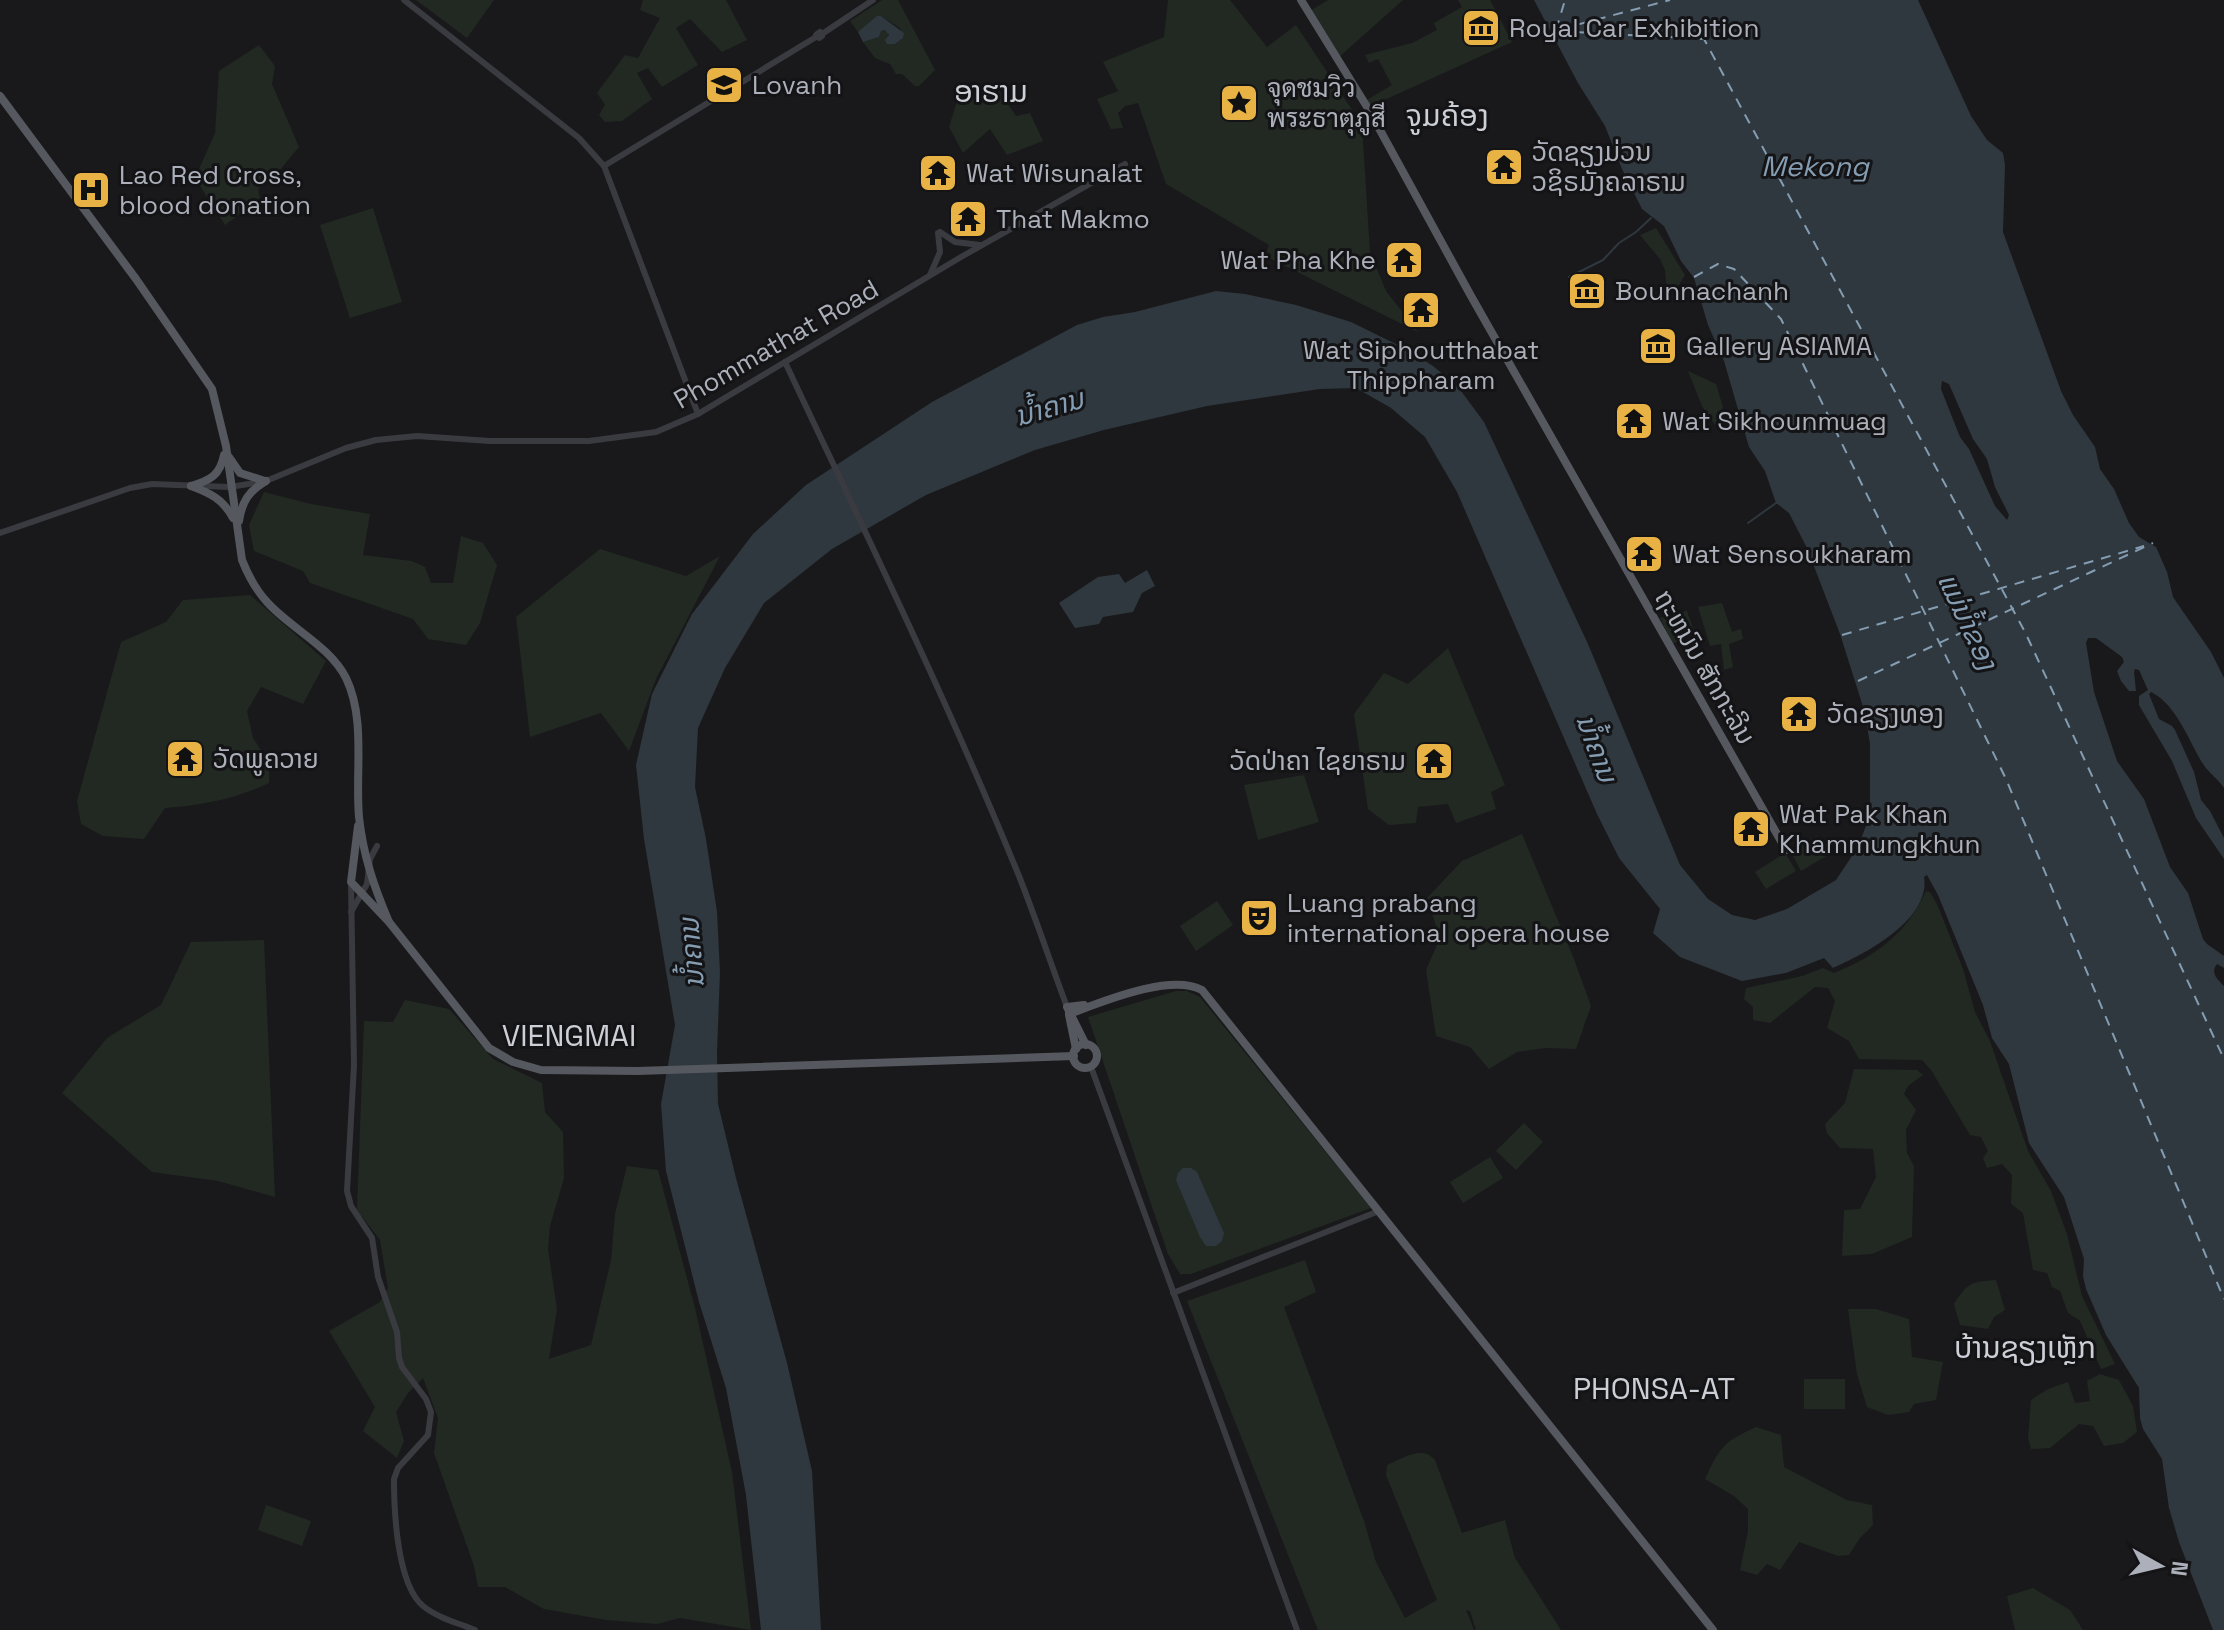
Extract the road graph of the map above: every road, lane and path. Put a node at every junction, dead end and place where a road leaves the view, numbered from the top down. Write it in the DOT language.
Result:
graph roads {
  1 [pos="404,0"];
  2 [pos="873,0"];
  3 [pos="1301,0"];
  4 [pos="0,96"];
  5 [pos="1125,164"];
  6 [pos="604,166"];
  7 [pos="983,245"];
  8 [pos="928,278"];
  9 [pos="785,362"];
  10 [pos="698,414"];
  11 [pos="226,446"];
  12 [pos="266,481"];
  13 [pos="191,486"];
  14 [pos="230,487"];
  15 [pos="237,530"];
  16 [pos="0,533"];
  17 [pos="359,816"];
  18 [pos="377,846"];
  19 [pos="364,849"];
  20 [pos="1786,850"];
  21 [pos="351,870"];
  22 [pos="368,870"];
  23 [pos="351,882"];
  24 [pos="362,893"];
  25 [pos="351,912"];
  26 [pos="389,922"];
  27 [pos="1068,1011"];
  28 [pos="1086,1045"];
  29 [pos="1075,1052"];
  30 [pos="1091,1067"];
  31 [pos="1379,1211"];
  32 [pos="1173,1293"];
  33 [pos="475,1630"];
  34 [pos="1297,1630"];
  35 [pos="1713,1630"];
  1 -- 6 [label="street"];
  2 -- 6 [label="street"];
  3 -- 20 [label="main road, ຖະຫນົນ ສັກກະລິນ"];
  4 -- 11 [label="main road"];
  5 -- 7 [label="street, Phommathat Road"];
  6 -- 10 [label="street"];
  7 -- 8 [label="street, Phommathat Road"];
  7 -- 8 [label="street"];
  8 -- 9 [label="street, Phommathat Road"];
  9 -- 10 [label="street, Phommathat Road"];
  9 -- 27 [label="street"];
  10 -- 12 [label="street, Phommathat Road"];
  11 -- 12 [label="main road"];
  11 -- 13 [label="main road"];
  11 -- 14 [label="main road"];
  12 -- 14 [label="street, Phommathat Road"];
  12 -- 15 [label="main road"];
  13 -- 14 [label="street, Phommathat Road"];
  13 -- 15 [label="main road"];
  13 -- 16 [label="street, Phommathat Road"];
  14 -- 15 [label="main road"];
  15 -- 17 [label="main road"];
  17 -- 19 [label="main road"];
  17 -- 21 [label="main road"];
  18 -- 22 [label="street"];
  19 -- 21 [label="street"];
  19 -- 22 [label="main road"];
  21 -- 23 [label="main road"];
  22 -- 24 [label="street"];
  22 -- 26 [label="main road"];
  23 -- 24 [label="main road"];
  23 -- 25 [label="street"];
  24 -- 25 [label="street"];
  24 -- 26 [label="main road"];
  25 -- 33 [label="street"];
  26 -- 29 [label="main road"];
  27 -- 28 [label="main road"];
  27 -- 29 [label="main road"];
  27 -- 31 [label="main road"];
  28 -- 29 [label="main road"];
  28 -- 30 [label="main road"];
  29 -- 30 [label="main road"];
  30 -- 32 [label="street"];
  31 -- 32 [label="street"];
  31 -- 35 [label="main road"];
  32 -- 34 [label="street"];
}
